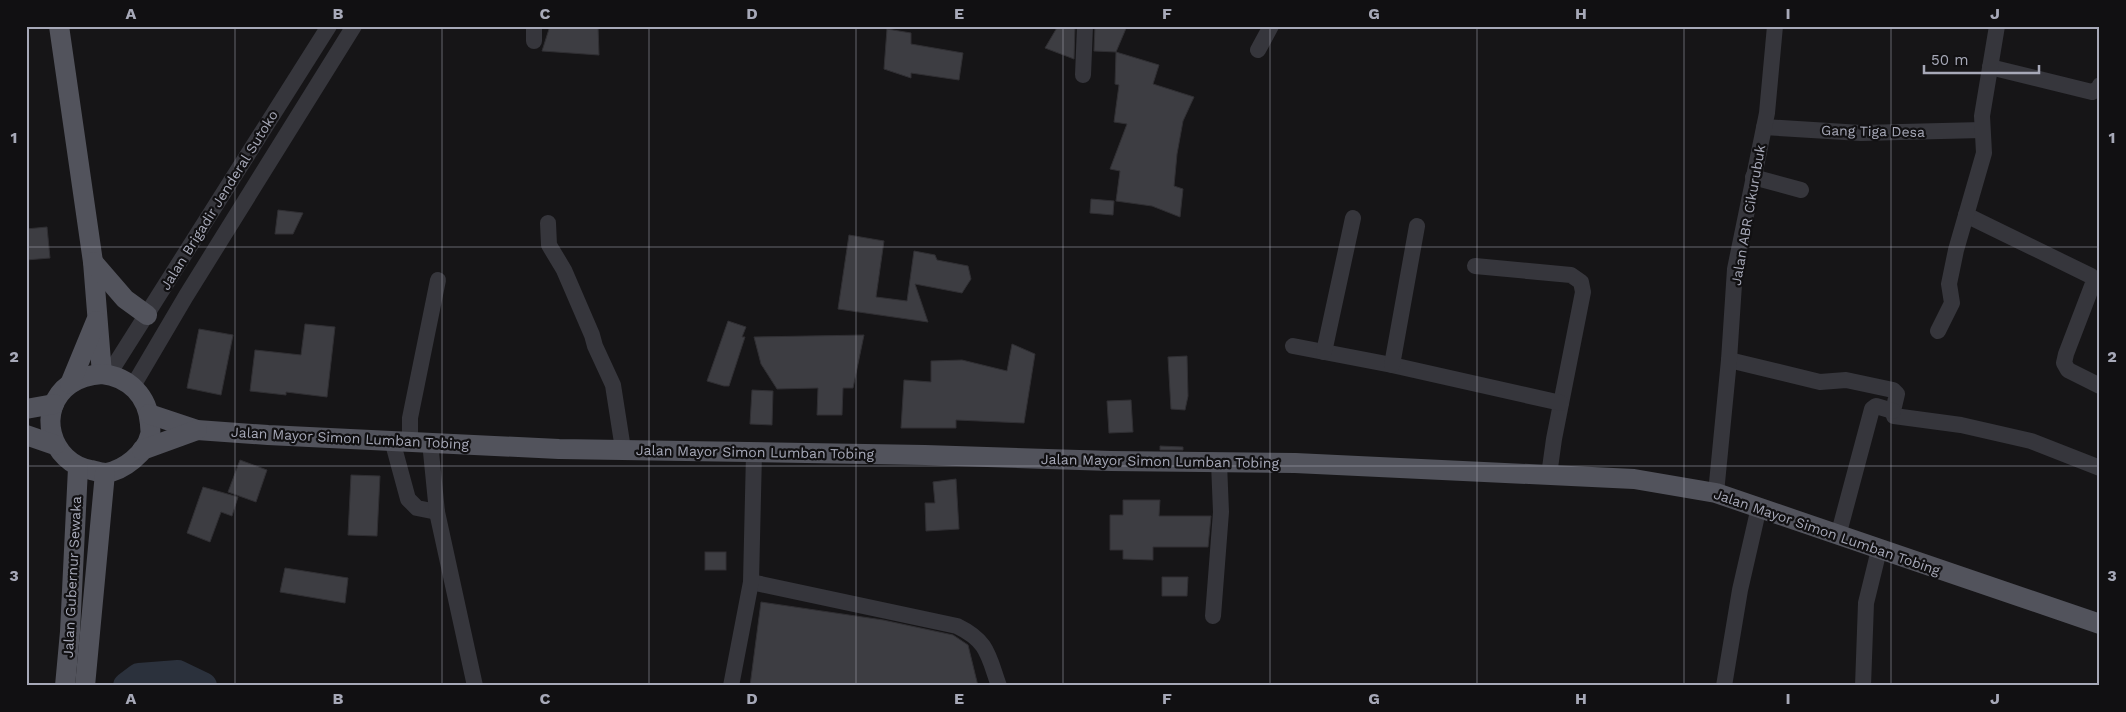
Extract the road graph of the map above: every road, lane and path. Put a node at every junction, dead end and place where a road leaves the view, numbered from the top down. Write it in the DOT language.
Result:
graph roads {
  1 [pos="59,26"];
  2 [pos="329,26"];
  3 [pos="354,26"];
  4 [pos="1085,26"];
  5 [pos="1271,26"];
  6 [pos="1775,26"];
  7 [pos="1997,26"];
  8 [pos="1258,50"];
  9 [pos="1990,67"];
  10 [pos="1083,75"];
  11 [pos="2100,85"];
  12 [pos="1764,127"];
  13 [pos="1982,130"];
  14 [pos="1753,177"];
  15 [pos="1801,190"];
  16 [pos="1966,215"];
  17 [pos="1353,218"];
  18 [pos="548,223"];
  19 [pos="1417,226"];
  20 [pos="93,262"];
  21 [pos="1475,266"];
  22 [pos="438,280"];
  23 [pos="147,315"];
  24 [pos="97,319"];
  25 [pos="1938,331"];
  26 [pos="1293,346"];
  27 [pos="1324,352"];
  28 [pos="1729,360"];
  29 [pos="1392,365"];
  30 [pos="106,374"];
  31 [pos="70,384"];
  32 [pos="133,386"];
  33 [pos="2100,386"];
  34 [pos="1561,403"];
  35 [pos="54,404"];
  36 [pos="26,409"];
  37 [pos="1893,411"];
  38 [pos="149,414"];
  39 [pos="197,430"];
  40 [pos="26,436"];
  41 [pos="401,440"];
  42 [pos="430,442"];
  43 [pos="55,445"];
  44 [pos="623,449"];
  45 [pos="142,450"];
  46 [pos="754,453"];
  47 [pos="1219,463"];
  48 [pos="78,468"];
  49 [pos="2100,468"];
  50 [pos="105,473"];
  51 [pos="1549,475"];
  52 [pos="1716,493"];
  53 [pos="1759,507"];
  54 [pos="437,512"];
  55 [pos="1838,536"];
  56 [pos="1879,550"];
  57 [pos="751,582"];
  58 [pos="1213,616"];
  59 [pos="2100,624"];
  60 [pos="85,680"];
  61 [pos="62,683"];
  62 [pos="475,686"];
  63 [pos="731,686"];
  64 [pos="999,686"];
  65 [pos="1724,686"];
  66 [pos="1863,686"];
  1 -- 20 [label="main road"];
  2 -- 23 [label="street, Jalan Brigadir Jenderal Sutoko"];
  3 -- 32 [label="street"];
  4 -- 10 [label="street"];
  5 -- 8 [label="street"];
  6 -- 12 [label="street, Jalan ABR Cikurubuk"];
  7 -- 9 [label="street"];
  9 -- 11 [label="street"];
  9 -- 13 [label="street"];
  12 -- 13 [label="street, Gang Tiga Desa"];
  12 -- 14 [label="street, Jalan ABR Cikurubuk"];
  13 -- 16 [label="street"];
  14 -- 15 [label="street"];
  14 -- 28 [label="street, Jalan ABR Cikurubuk"];
  16 -- 25 [label="street"];
  16 -- 33 [label="street"];
  17 -- 27 [label="street"];
  18 -- 44 [label="street"];
  19 -- 29 [label="street"];
  20 -- 23 [label="main road"];
  20 -- 24 [label="main road"];
  21 -- 34 [label="street"];
  22 -- 41 [label="street"];
  23 -- 30 [label="street, Jalan Brigadir Jenderal Sutoko"];
  24 -- 30 [label="main road"];
  24 -- 31 [label="main road"];
  26 -- 27 [label="street"];
  27 -- 29 [label="street"];
  28 -- 37 [label="street"];
  28 -- 52 [label="street, Jalan ABR Cikurubuk"];
  29 -- 34 [label="street"];
  30 -- 31 [label="main road"];
  30 -- 32 [label="main road"];
  31 -- 35 [label="main road"];
  32 -- 38 [label="main road"];
  34 -- 51 [label="street"];
  35 -- 36 [label="main road"];
  35 -- 43 [label="main road"];
  37 -- 49 [label="street"];
  37 -- 55 [label="street"];
  38 -- 39 [label="main road, Jalan Mayor Simon Lumban Tobing"];
  38 -- 45 [label="main road"];
  39 -- 41 [label="main road, Jalan Mayor Simon Lumban Tobing"];
  39 -- 45 [label="main road, Jalan Mayor Simon Lumban Tobing"];
  40 -- 43 [label="main road"];
  41 -- 42 [label="main road, Jalan Mayor Simon Lumban Tobing"];
  41 -- 54 [label="street"];
  42 -- 44 [label="main road, Jalan Mayor Simon Lumban Tobing"];
  42 -- 54 [label="street"];
  43 -- 48 [label="main road"];
  44 -- 46 [label="main road, Jalan Mayor Simon Lumban Tobing"];
  45 -- 50 [label="main road"];
  46 -- 47 [label="main road, Jalan Mayor Simon Lumban Tobing"];
  46 -- 57 [label="street"];
  47 -- 51 [label="main road, Jalan Mayor Simon Lumban Tobing"];
  47 -- 58 [label="street"];
  48 -- 50 [label="main road"];
  48 -- 61 [label="main road, Jalan Gubernur Sewaka"];
  50 -- 60 [label="main road"];
  51 -- 52 [label="main road, Jalan Mayor Simon Lumban Tobing"];
  52 -- 53 [label="main road, Jalan Mayor Simon Lumban Tobing"];
  53 -- 55 [label="main road, Jalan Mayor Simon Lumban Tobing"];
  53 -- 65 [label="street"];
  54 -- 62 [label="street"];
  55 -- 56 [label="main road, Jalan Mayor Simon Lumban Tobing"];
  56 -- 59 [label="main road, Jalan Mayor Simon Lumban Tobing"];
  56 -- 66 [label="street"];
  57 -- 63 [label="street"];
  57 -- 64 [label="street"];
  60 -- 61 [label="main road"];
}
